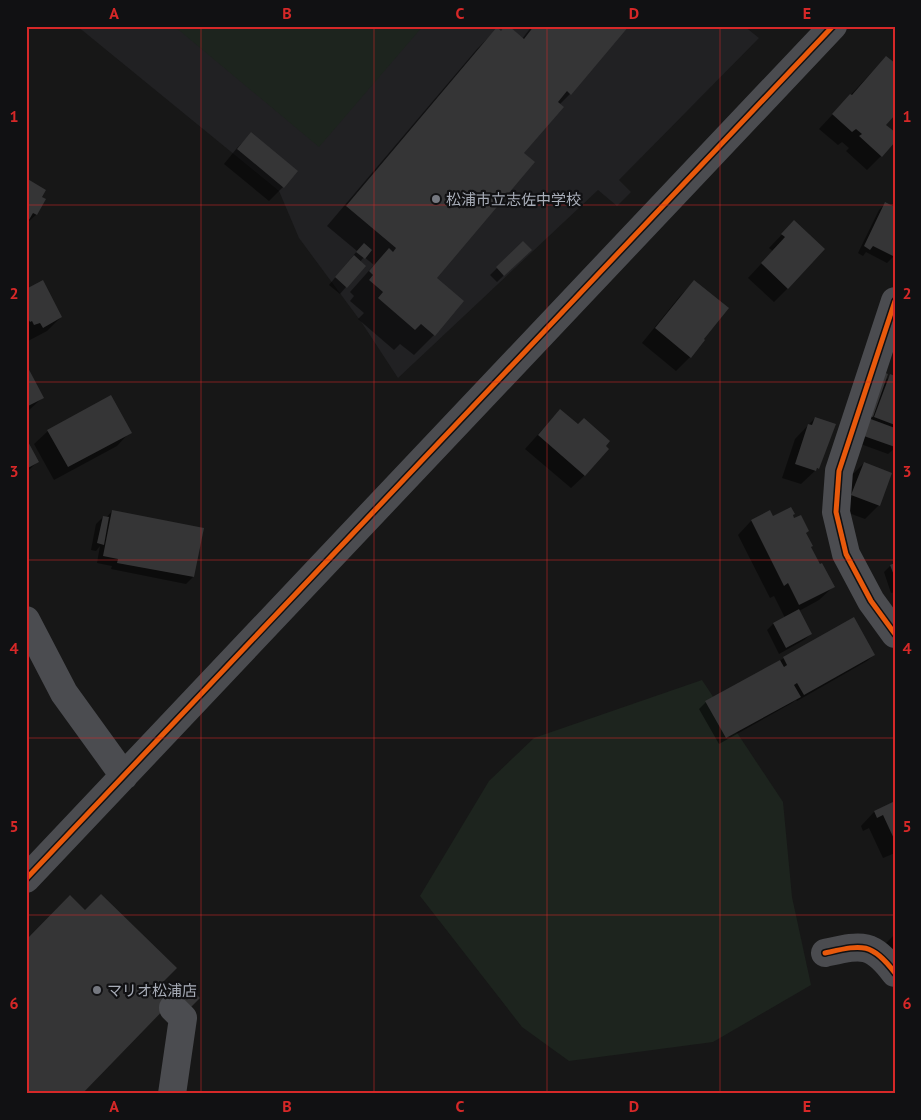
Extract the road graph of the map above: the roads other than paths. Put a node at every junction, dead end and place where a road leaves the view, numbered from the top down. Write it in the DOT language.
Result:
graph roads {
  1 [pos="833,26"];
  2 [pos="895,301"];
  3 [pos="26,620"];
  4 [pos="895,634"];
  5 [pos="124,776"];
  6 [pos="26,879"];
  7 [pos="825,953"];
  8 [pos="895,973"];
  9 [pos="173,1008"];
  10 [pos="172,1094"];
  1 -- 5 [label="street"];
  2 -- 4 [label="street"];
  3 -- 5 [label="street"];
  5 -- 6 [label="street"];
  7 -- 8 [label="street"];
  9 -- 10 [label="street"];
}
